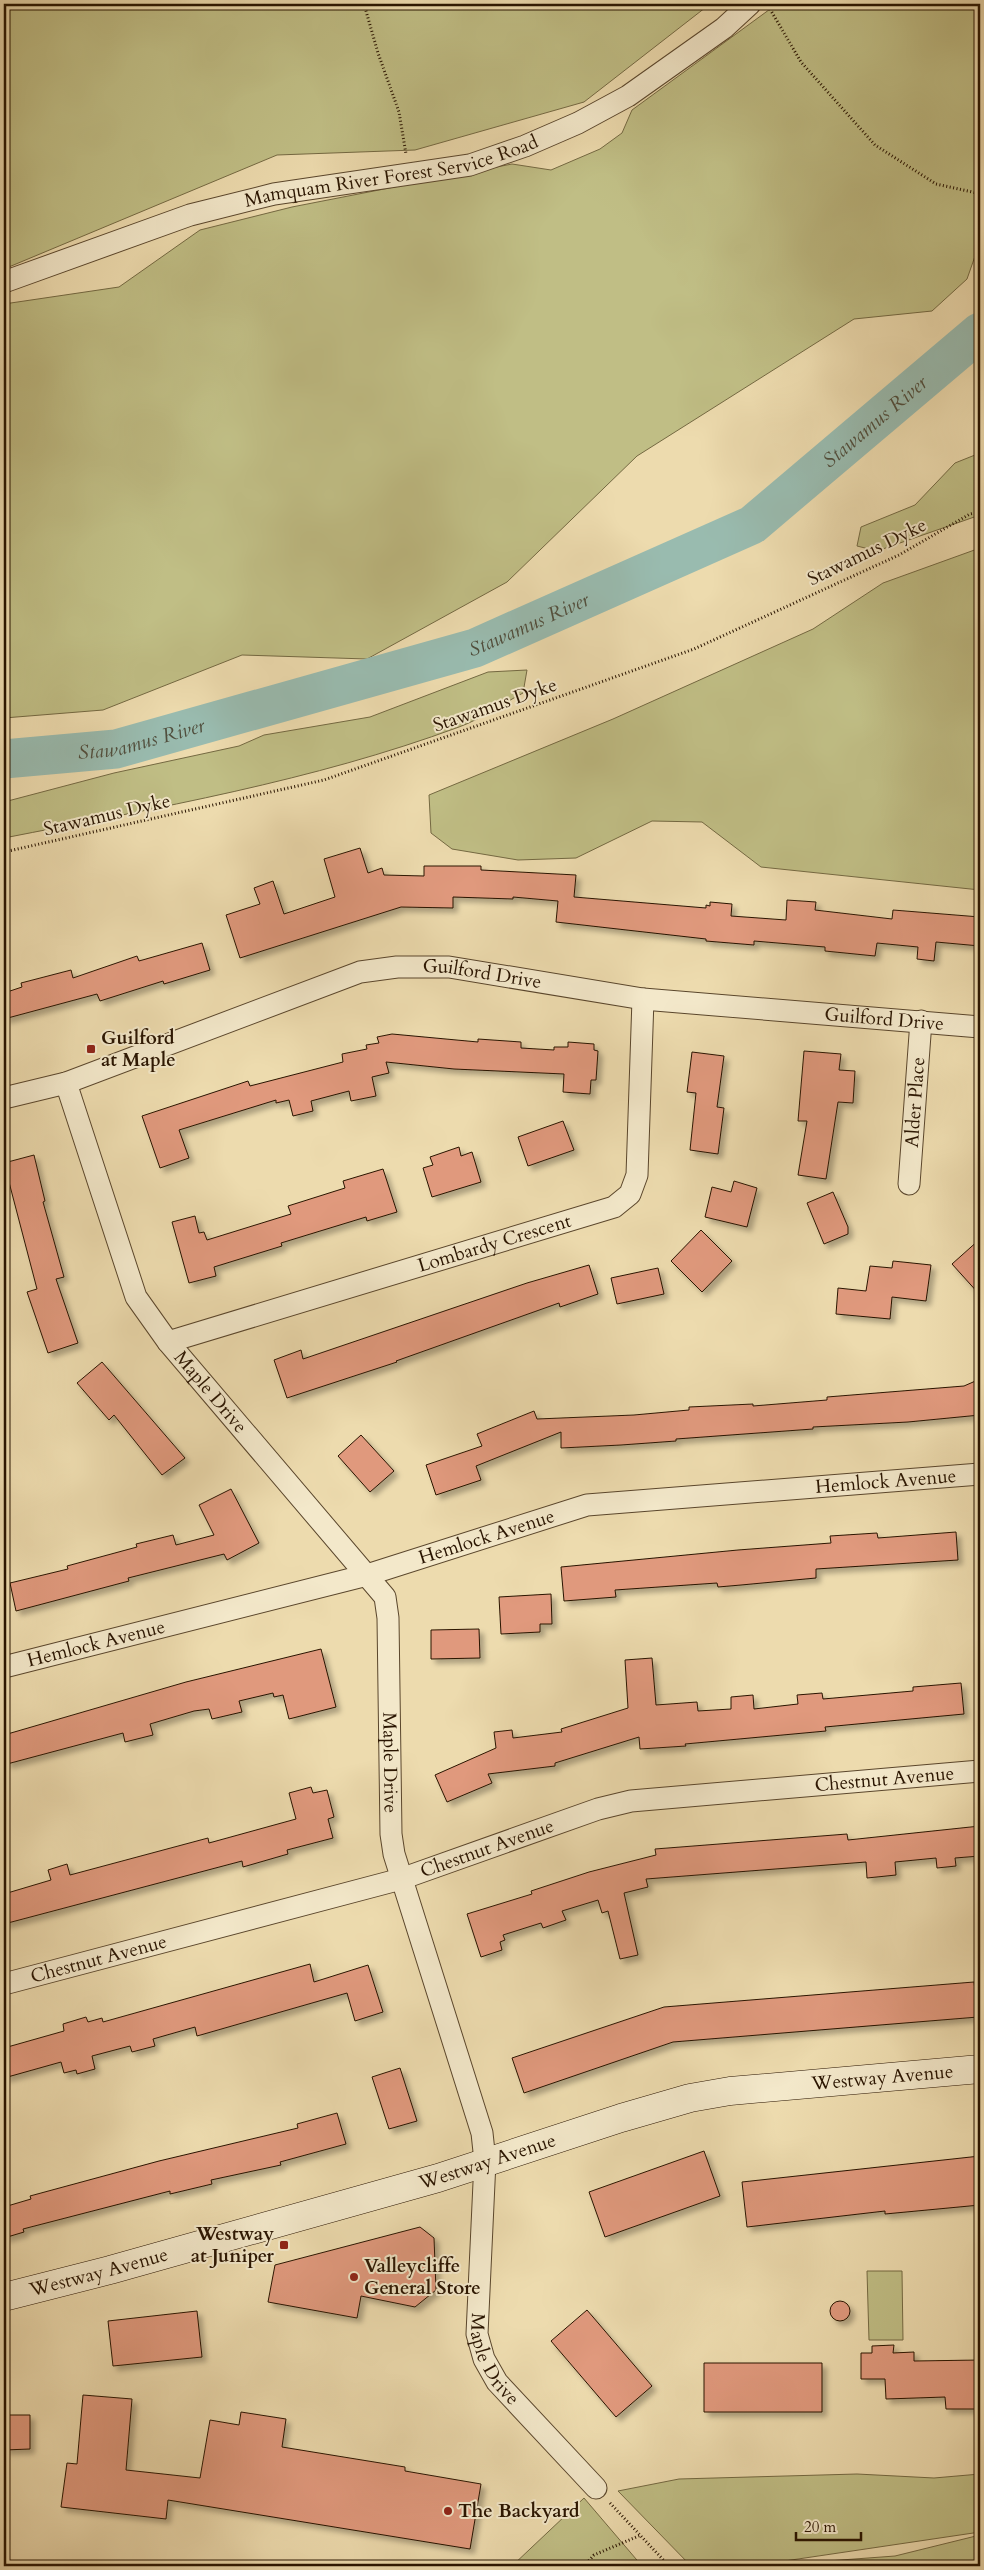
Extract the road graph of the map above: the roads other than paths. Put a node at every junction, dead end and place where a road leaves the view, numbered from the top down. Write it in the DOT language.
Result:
graph roads {
  1 [pos="750,4"];
  2 [pos="4,282"];
  3 [pos="644,998"];
  4 [pos="921,1021"];
  5 [pos="980,1027"];
  6 [pos="66,1082"];
  7 [pos="4,1098"];
  8 [pos="909,1184"];
  9 [pos="168,1342"];
  10 [pos="980,1474"];
  11 [pos="367,1575"];
  12 [pos="4,1667"];
  13 [pos="980,1771"];
  14 [pos="401,1878"];
  15 [pos="4,1984"];
  16 [pos="980,2069"];
  17 [pos="485,2161"];
  18 [pos="4,2296"];
  19 [pos="596,2488"];
  1 -- 2 [label="street, Mamquam River Forest Service Road"];
  3 -- 4 [label="street, Guilford Drive"];
  3 -- 6 [label="street, Guilford Drive"];
  3 -- 9 [label="street, Lombardy Crescent"];
  4 -- 5 [label="street, Guilford Drive"];
  4 -- 8 [label="street, Alder Place"];
  6 -- 7 [label="street, Guilford Drive"];
  6 -- 9 [label="street, Maple Drive"];
  9 -- 11 [label="street, Maple Drive"];
  10 -- 11 [label="street, Hemlock Avenue"];
  11 -- 12 [label="street, Hemlock Avenue"];
  11 -- 14 [label="street, Maple Drive"];
  13 -- 14 [label="street, Chestnut Avenue"];
  14 -- 15 [label="street, Chestnut Avenue"];
  14 -- 17 [label="street, Maple Drive"];
  16 -- 17 [label="street, Westway Avenue"];
  17 -- 18 [label="street, Westway Avenue"];
  17 -- 19 [label="street, Maple Drive"];
}
